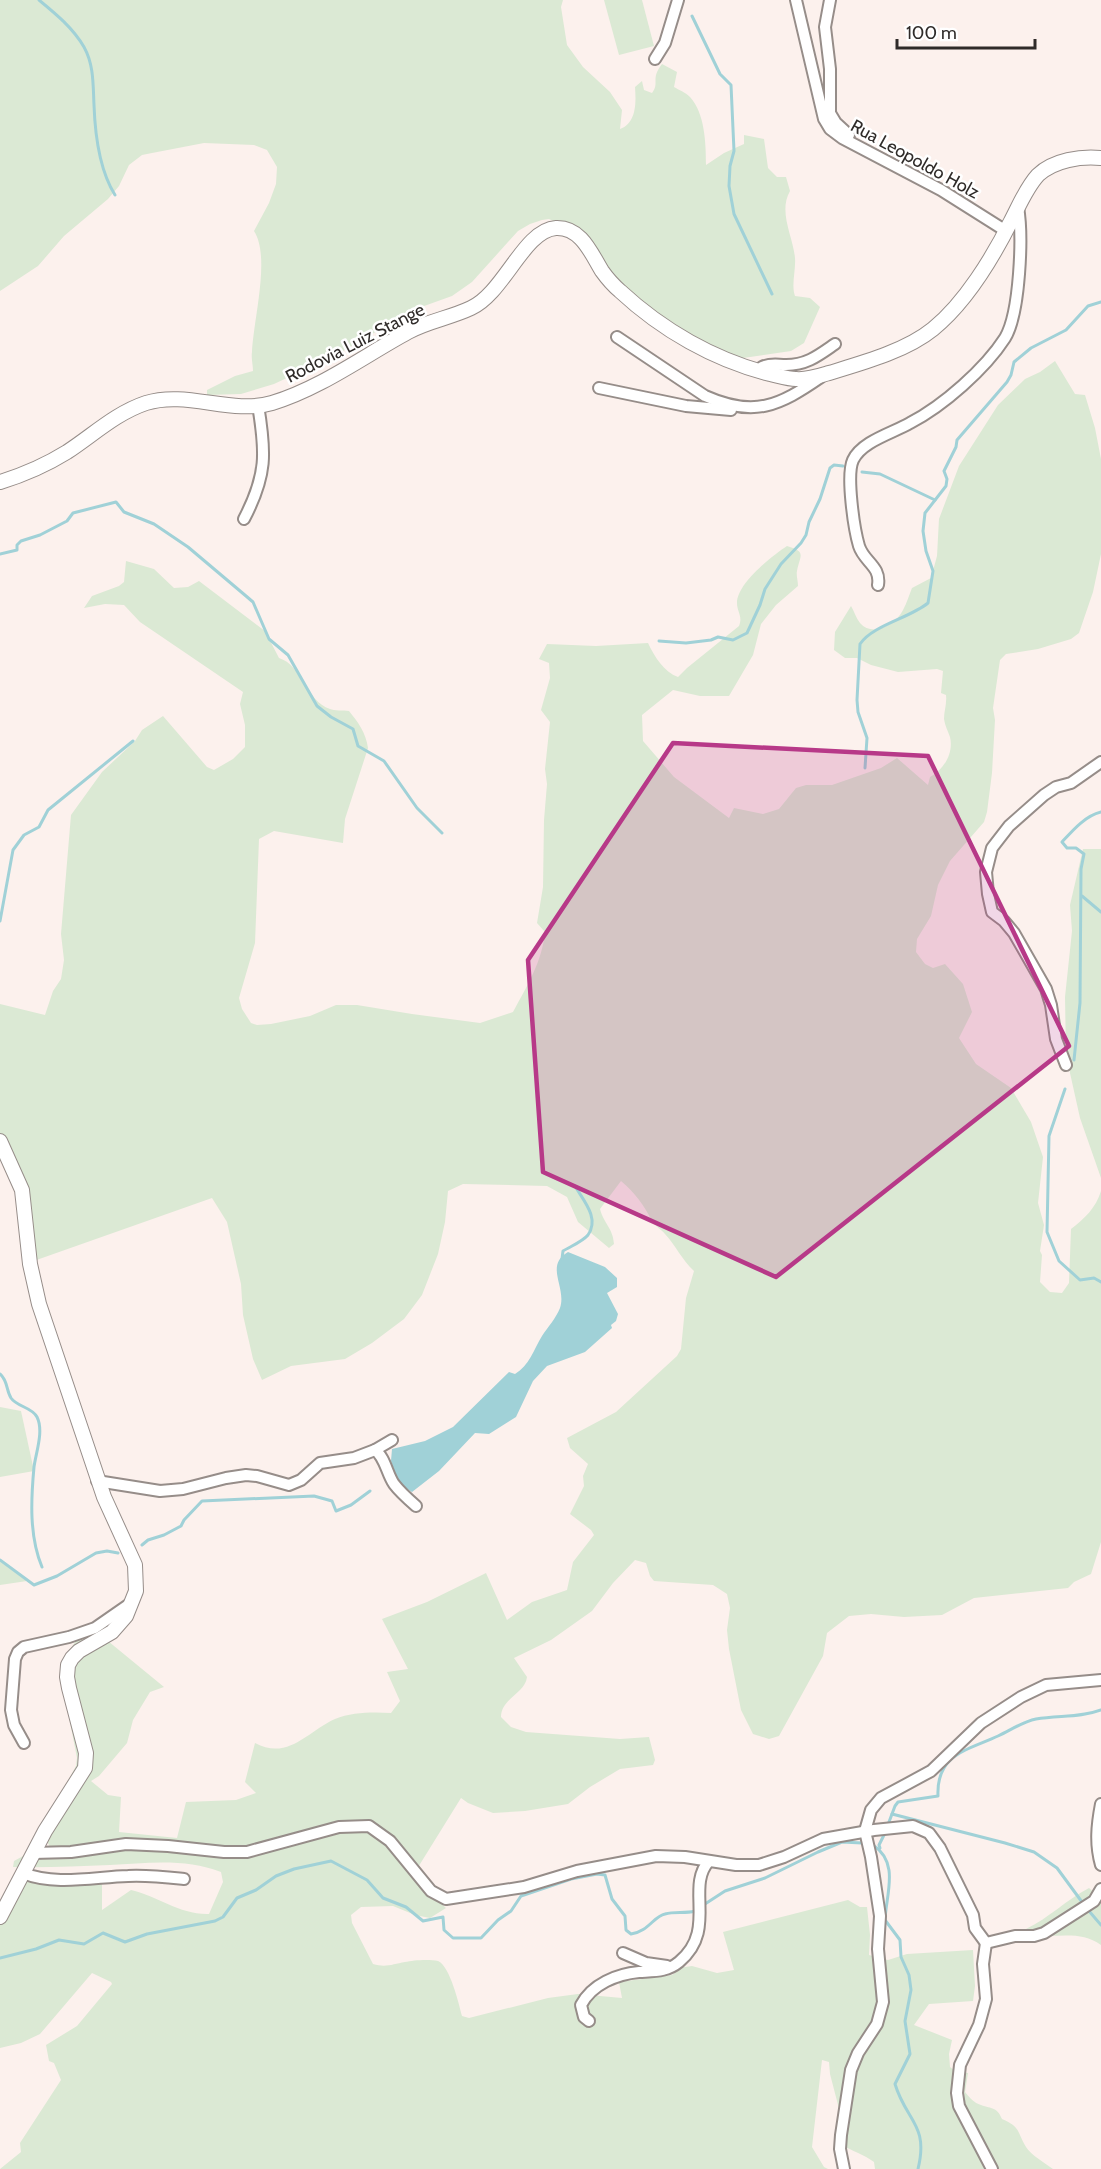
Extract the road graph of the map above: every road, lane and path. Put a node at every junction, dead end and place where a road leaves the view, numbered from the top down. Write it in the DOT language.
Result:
graph roads {
  1 [pos="678,0"];
  2 [pos="796,0"];
  3 [pos="830,0"];
  4 [pos="655,59"];
  5 [pos="873,153"];
  6 [pos="1101,158"];
  7 [pos="1018,207"];
  8 [pos="1006,231"];
  9 [pos="617,337"];
  10 [pos="835,344"];
  11 [pos="760,371"];
  12 [pos="823,375"];
  13 [pos="599,388"];
  14 [pos="258,405"];
  15 [pos="740,407"];
  16 [pos="0,482"];
  17 [pos="244,519"];
  18 [pos="878,585"];
  19 [pos="1101,762"];
  20 [pos="1066,1065"];
  21 [pos="0,1141"];
  22 [pos="392,1440"];
  23 [pos="375,1450"];
  24 [pos="97,1480"];
  25 [pos="416,1506"];
  26 [pos="132,1603"];
  27 [pos="1101,1680"];
  28 [pos="24,1743"];
  29 [pos="1101,1804"];
  30 [pos="865,1831"];
  31 [pos="1099,1839"];
  32 [pos="33,1853"];
  33 [pos="709,1861"];
  34 [pos="1101,1866"];
  35 [pos="23,1873"];
  36 [pos="184,1879"];
  37 [pos="1101,1889"];
  38 [pos="0,1917"];
  39 [pos="986,1943"];
  40 [pos="622,1953"];
  41 [pos="673,1966"];
  42 [pos="590,2021"];
  43 [pos="844,2169"];
  44 [pos="992,2169"];
  1 -- 4 [label="street"];
  2 -- 5 [label="street, Rua Leopoldo Holz"];
  3 -- 5 [label="street"];
  5 -- 8 [label="street, Rua Leopoldo Holz"];
  6 -- 7 [label="street, Rodovia Luiz Stange"];
  7 -- 8 [label="street, Rodovia Luiz Stange"];
  7 -- 18 [label="street"];
  8 -- 12 [label="street, Rodovia Luiz Stange"];
  9 -- 15 [label="street"];
  10 -- 11 [label="street"];
  11 -- 12 [label="street, Rodovia Luiz Stange"];
  11 -- 14 [label="street, Rodovia Luiz Stange"];
  12 -- 15 [label="street"];
  13 -- 15 [label="street"];
  14 -- 16 [label="street, Rodovia Luiz Stange"];
  14 -- 17 [label="street"];
  19 -- 20 [label="street"];
  21 -- 24 [label="street"];
  22 -- 23 [label="street"];
  23 -- 24 [label="street"];
  23 -- 25 [label="street"];
  24 -- 26 [label="street"];
  26 -- 28 [label="street"];
  26 -- 32 [label="street"];
  27 -- 30 [label="street"];
  29 -- 31 [label="street"];
  30 -- 33 [label="street"];
  30 -- 39 [label="street"];
  30 -- 43 [label="street"];
  31 -- 34 [label="street"];
  32 -- 33 [label="street"];
  32 -- 35 [label="street"];
  33 -- 41 [label="street"];
  35 -- 36 [label="street"];
  35 -- 38 [label="street"];
  37 -- 39 [label="street"];
  39 -- 44 [label="street"];
  40 -- 41 [label="street"];
  41 -- 42 [label="street"];
}
